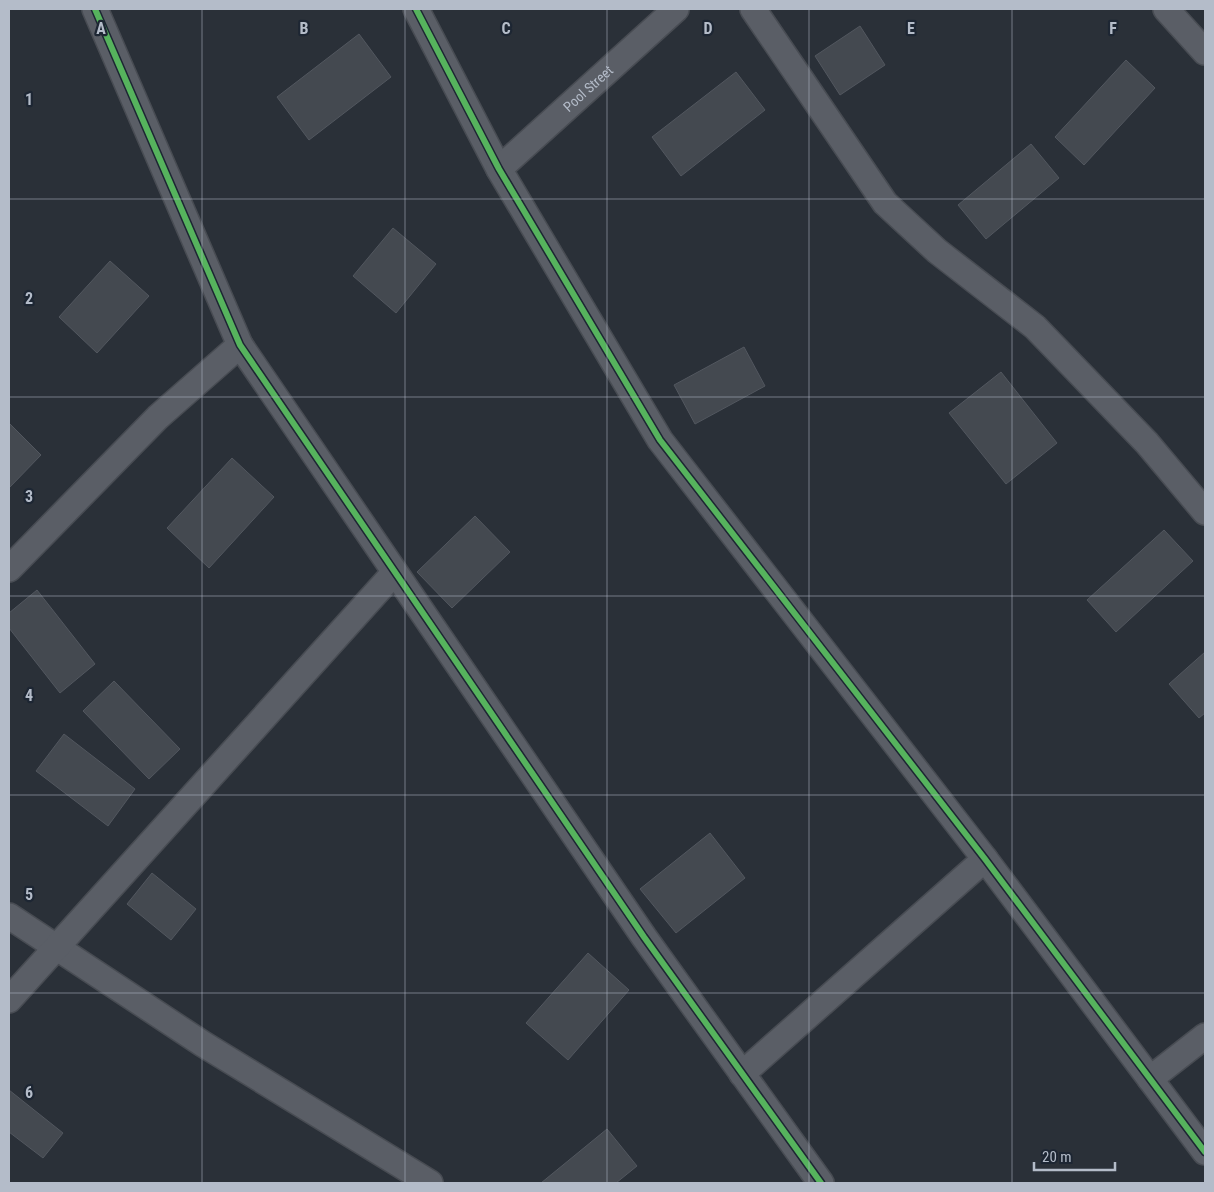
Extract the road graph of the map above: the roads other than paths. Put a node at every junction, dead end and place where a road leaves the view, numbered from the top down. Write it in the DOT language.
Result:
graph roads {
  1 [pos="95,9"];
  2 [pos="416,9"];
  3 [pos="676,9"];
  4 [pos="753,9"];
  5 [pos="1166,9"];
  6 [pos="1205,52"];
  7 [pos="499,169"];
  8 [pos="240,345"];
  9 [pos="1205,512"];
  10 [pos="9,569"];
  11 [pos="394,573"];
  12 [pos="985,859"];
  13 [pos="9,916"];
  14 [pos="57,946"];
  15 [pos="9,1000"];
  16 [pos="1205,1036"];
  17 [pos="742,1074"];
  18 [pos="1150,1079"];
  19 [pos="1205,1152"];
  20 [pos="430,1183"];
  21 [pos="821,1183"];
  1 -- 8 [label="street"];
  2 -- 7 [label="street"];
  3 -- 7 [label="street, Pool Street"];
  4 -- 9 [label="street"];
  5 -- 6 [label="street"];
  7 -- 12 [label="street"];
  8 -- 10 [label="street"];
  8 -- 11 [label="street"];
  11 -- 14 [label="street"];
  11 -- 17 [label="street"];
  12 -- 17 [label="street"];
  12 -- 18 [label="street"];
  13 -- 14 [label="street"];
  14 -- 15 [label="street"];
  14 -- 20 [label="street"];
  16 -- 18 [label="street"];
  17 -- 21 [label="street"];
  18 -- 19 [label="street"];
}
